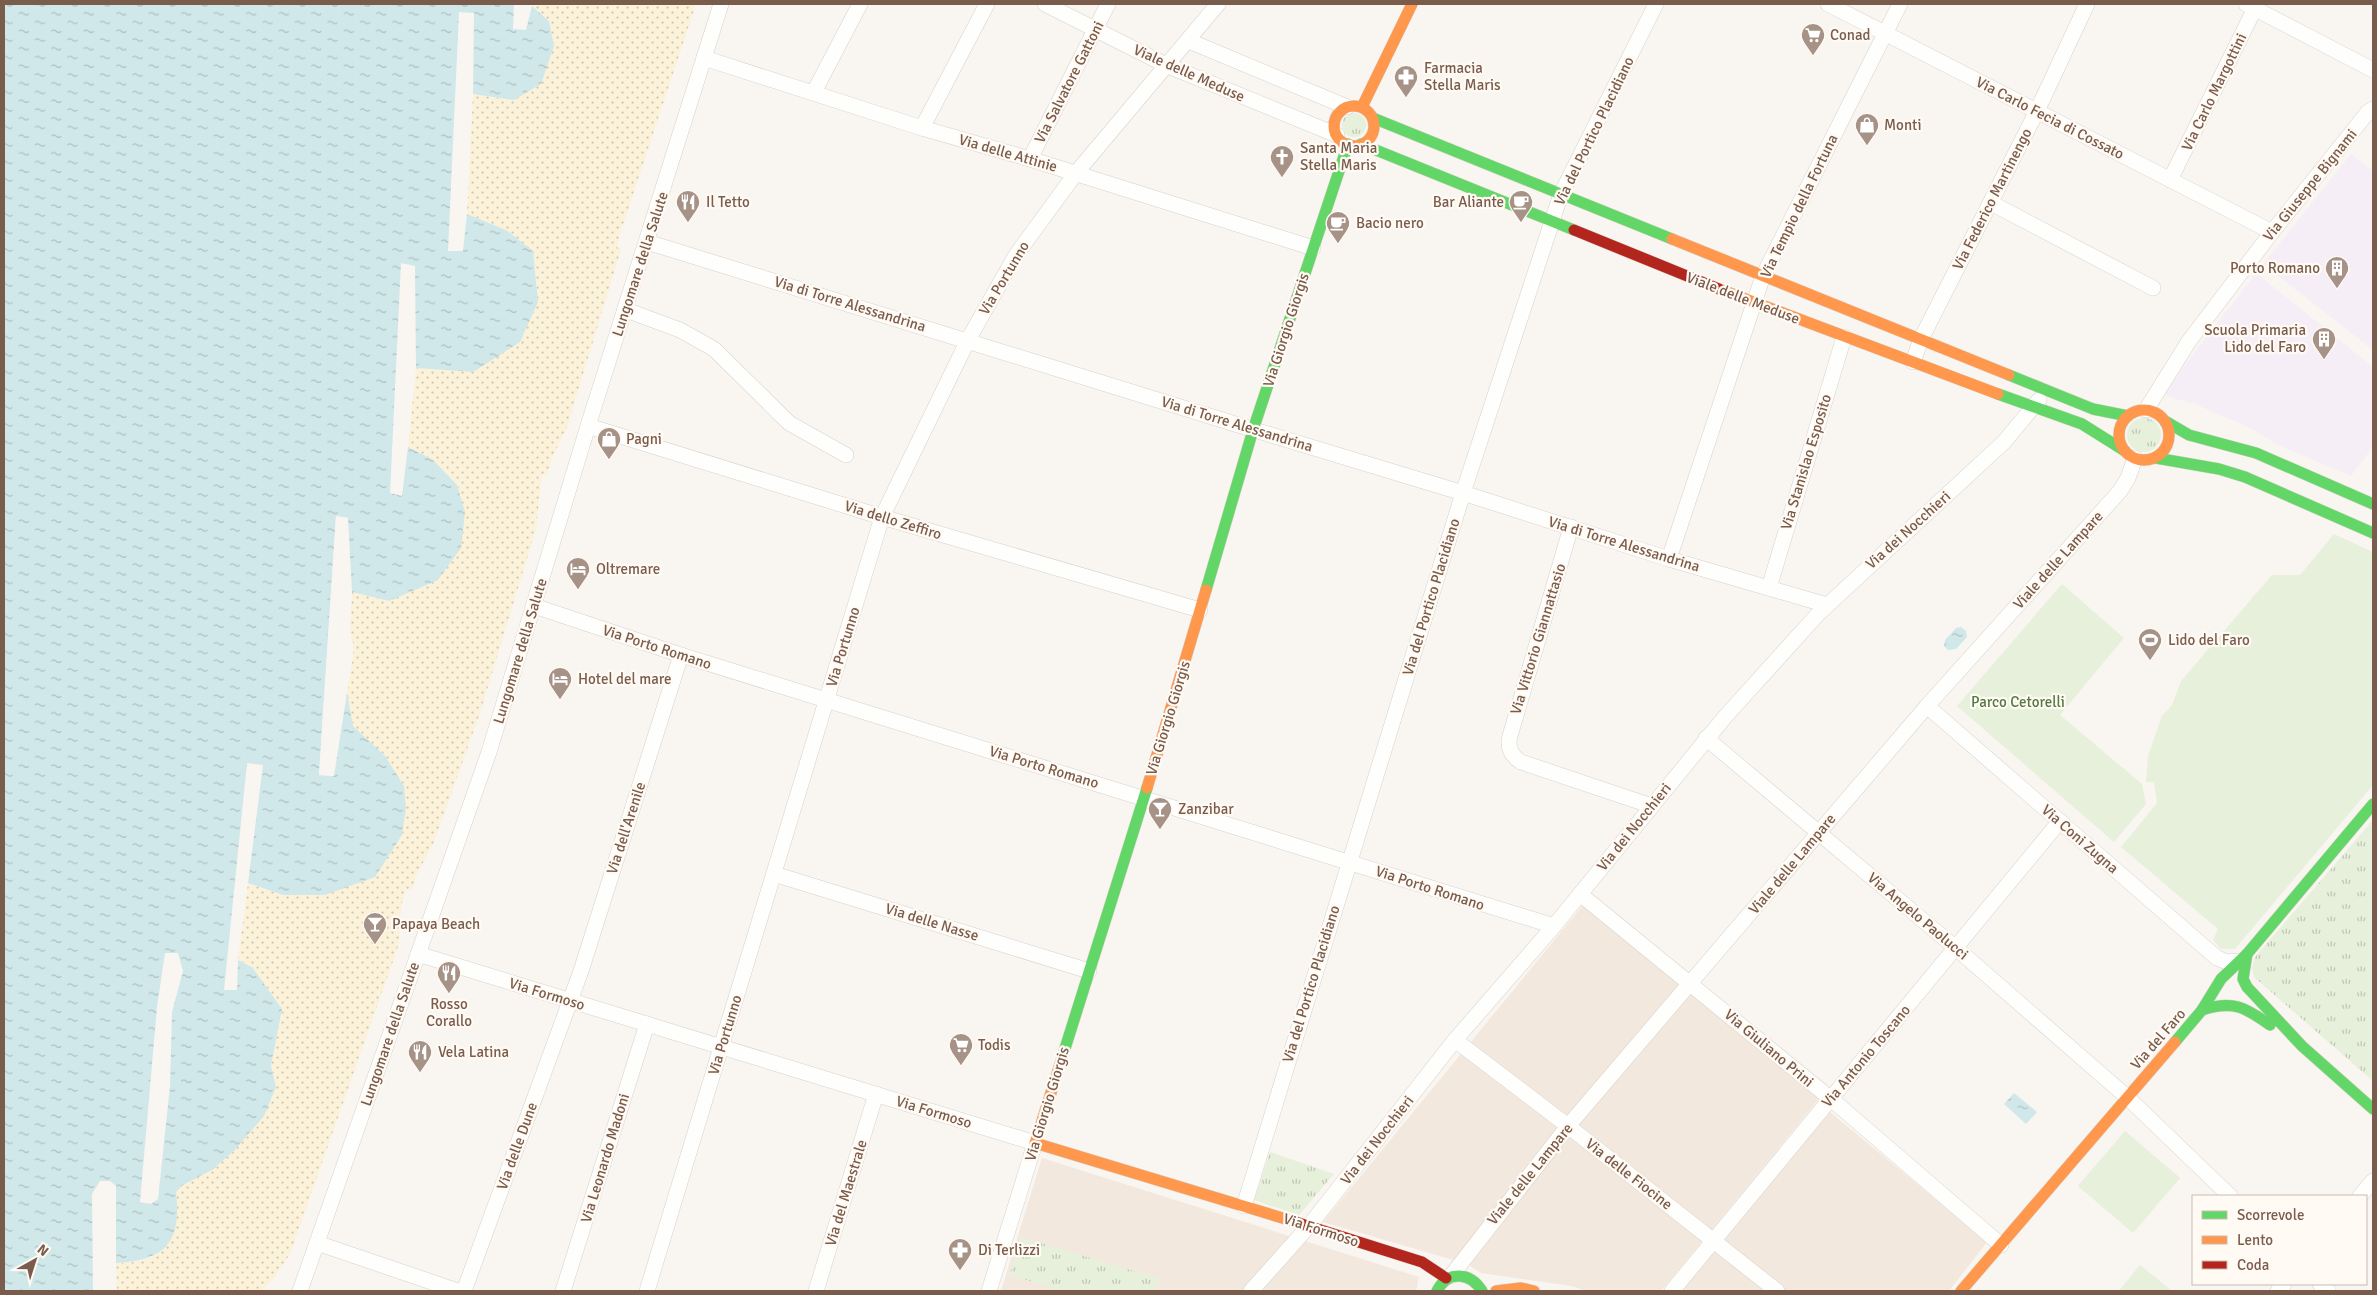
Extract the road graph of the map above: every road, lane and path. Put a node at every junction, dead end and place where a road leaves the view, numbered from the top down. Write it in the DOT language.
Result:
graph roads {
  1 [pos="721,4"];
  2 [pos="860,4"];
  3 [pos="987,4"];
  4 [pos="1045,4"];
  5 [pos="1108,4"];
  6 [pos="1218,4"];
  7 [pos="1410,4"];
  8 [pos="1656,4"];
  9 [pos="1828,4"];
  10 [pos="1900,4"];
  11 [pos="2087,4"];
  12 [pos="2253,5"];
  13 [pos="1096,30"];
  14 [pos="1885,33"];
  15 [pos="1189,41"];
  16 [pos="704,58"];
  17 [pos="1166,65"];
  18 [pos="2373,70"];
  19 [pos="814,92"];
  20 [pos="1354,107"];
  21 [pos="2373,109"];
  22 [pos="2037,111"];
  23 [pos="1372,118"];
  24 [pos="922,128"];
  25 [pos="1343,140"];
  26 [pos="1362,144"];
  27 [pos="1030,159"];
  28 [pos="1076,173"];
  29 [pos="2170,180"];
  30 [pos="1561,194"];
  31 [pos="1991,203"];
  32 [pos="1552,223"];
  33 [pos="2272,232"];
  34 [pos="647,242"];
  35 [pos="1313,248"];
  36 [pos="1763,276"];
  37 [pos="2153,288"];
  38 [pos="1753,303"];
  39 [pos="626,310"];
  40 [pos="1844,337"];
  41 [pos="1921,339"];
  42 [pos="968,340"];
  43 [pos="1913,362"];
  44 [pos="2045,390"];
  45 [pos="2034,407"];
  46 [pos="2146,410"];
  47 [pos="2128,416"];
  48 [pos="2166,421"];
  49 [pos="588,426"];
  50 [pos="1253,430"];
  51 [pos="846,455"];
  52 [pos="2130,455"];
  53 [pos="2156,458"];
  54 [pos="1463,493"];
  55 [pos="2373,504"];
  56 [pos="882,517"];
  57 [pos="1572,527"];
  58 [pos="2373,533"];
  59 [pos="1670,559"];
  60 [pos="1768,588"];
  61 [pos="1827,605"];
  62 [pos="534,606"];
  63 [pos="1200,610"];
  64 [pos="681,655"];
  65 [pos="827,700"];
  66 [pos="1927,706"];
  67 [pos="1706,738"];
  68 [pos="1144,798"];
  69 [pos="2373,804"];
  70 [pos="1652,806"];
  71 [pos="2060,821"];
  72 [pos="1819,832"];
  73 [pos="1348,862"];
  74 [pos="774,874"];
  75 [pos="1580,894"];
  76 [pos="1554,926"];
  77 [pos="1956,949"];
  78 [pos="418,954"];
  79 [pos="2242,958"];
  80 [pos="1089,971"];
  81 [pos="1691,983"];
  82 [pos="570,1002"];
  83 [pos="2202,1010"];
  84 [pos="647,1024"];
  85 [pos="1455,1040"];
  86 [pos="2302,1046"];
  87 [pos="721,1048"];
  88 [pos="876,1094"];
  89 [pos="2127,1097"];
  90 [pos="1830,1098"];
  91 [pos="2368,1101"];
  92 [pos="2373,1109"];
  93 [pos="1568,1126"];
  94 [pos="1035,1143"];
  95 [pos="2373,1181"];
  96 [pos="2229,1195"];
  97 [pos="2361,1195"];
  98 [pos="1244,1206"];
  99 [pos="1309,1226"];
  100 [pos="1715,1241"];
  101 [pos="317,1243"];
  102 [pos="2001,1245"];
  103 [pos="1449,1277"];
  104 [pos="300,1291"];
  105 [pos="458,1291"];
  106 [pos="464,1291"];
  107 [pos="563,1291"];
  108 [pos="647,1291"];
  109 [pos="816,1291"];
  110 [pos="989,1291"];
  111 [pos="1252,1291"];
  112 [pos="1437,1291"];
  113 [pos="1482,1291"];
  114 [pos="1496,1291"];
  115 [pos="1534,1291"];
  116 [pos="1672,1291"];
  117 [pos="1777,1291"];
  118 [pos="1960,1291"];
  1 -- 16 [label="street, Lungomare della Salute"];
  2 -- 19 [label="street"];
  3 -- 24 [label="street"];
  4 -- 13 [label="street, Viale delle Meduse"];
  5 -- 13 [label="street, Via Salvatore Gattoni"];
  6 -- 15 [label="street, Via Portunno"];
  7 -- 20 [label="street"];
  8 -- 30 [label="street, Via del Portico Placidiano"];
  9 -- 14 [label="street, Via Carlo Fecia di Cossato"];
  10 -- 14 [label="street, Via Tempio della Fortuna"];
  11 -- 22 [label="street, Via Federico Martinengo"];
  12 -- 18 [label="street"];
  12 -- 29 [label="street, Via Carlo Margottini"];
  13 -- 17 [label="street, Viale delle Meduse"];
  13 -- 27 [label="street, Via Salvatore Gattoni"];
  14 -- 22 [label="street, Via Carlo Fecia di Cossato"];
  14 -- 36 [label="street, Via Tempio della Fortuna"];
  15 -- 17 [label="street, Via Portunno"];
  15 -- 20 [label="street, Viale delle Meduse"];
  16 -- 19 [label="street, Via delle Attinie"];
  16 -- 34 [label="street, Lungomare della Salute"];
  17 -- 25 [label="street, Viale delle Meduse"];
  17 -- 28 [label="street, Via Portunno"];
  19 -- 24 [label="street, Via delle Attinie"];
  20 -- 23 [label="street"];
  20 -- 25 [label="street"];
  21 -- 33 [label="street, Via Giuseppe Bignami"];
  22 -- 29 [label="street, Via Carlo Fecia di Cossato"];
  22 -- 31 [label="street, Via Federico Martinengo"];
  23 -- 26 [label="street"];
  23 -- 30 [label="street, Viale delle Meduse"];
  24 -- 27 [label="street, Via delle Attinie"];
  25 -- 26 [label="street"];
  25 -- 35 [label="street, Via Giorgio Giorgis"];
  26 -- 32 [label="street, Viale delle Meduse"];
  27 -- 28 [label="street, Via delle Attinie"];
  28 -- 35 [label="street, Via delle Attinie"];
  28 -- 42 [label="street, Via Portunno"];
  29 -- 33 [label="street, Via Carlo Fecia di Cossato"];
  30 -- 32 [label="street, Via del Portico Placidiano"];
  30 -- 36 [label="street, Viale delle Meduse"];
  31 -- 37 [label="street"];
  31 -- 41 [label="street, Via Federico Martinengo"];
  32 -- 38 [label="street, Viale delle Meduse"];
  32 -- 54 [label="street, Via del Portico Placidiano"];
  33 -- 46 [label="street, Via Giuseppe Bignami"];
  34 -- 39 [label="street, Lungomare della Salute"];
  34 -- 42 [label="street, Via di Torre Alessandrina"];
  35 -- 50 [label="street, Via Giorgio Giorgis"];
  36 -- 38 [label="street, Via Tempio della Fortuna"];
  36 -- 41 [label="street, Viale delle Meduse"];
  38 -- 40 [label="street, Viale delle Meduse"];
  38 -- 59 [label="street, Via Tempio della Fortuna"];
  39 -- 49 [label="street, Lungomare della Salute"];
  39 -- 51 [label="street"];
  40 -- 43 [label="street, Viale delle Meduse"];
  40 -- 60 [label="street, Via Stanislao Esposito"];
  41 -- 43 [label="street, Via Federico Martinengo"];
  41 -- 44 [label="street, Viale delle Meduse"];
  42 -- 50 [label="street, Via di Torre Alessandrina"];
  42 -- 56 [label="street, Via Portunno"];
  43 -- 45 [label="street, Viale delle Meduse"];
  44 -- 45 [label="street, Via dei Nocchieri"];
  44 -- 47 [label="street, Viale delle Meduse"];
  45 -- 52 [label="street, Viale delle Meduse"];
  45 -- 61 [label="street, Via dei Nocchieri"];
  46 -- 47 [label="street"];
  46 -- 48 [label="street"];
  47 -- 52 [label="street"];
  48 -- 53 [label="street"];
  48 -- 55 [label="street"];
  49 -- 56 [label="street, Via dello Zeffiro"];
  49 -- 62 [label="street, Lungomare della Salute"];
  50 -- 54 [label="street, Via di Torre Alessandrina"];
  50 -- 63 [label="street, Via Giorgio Giorgis"];
  52 -- 53 [label="street"];
  52 -- 66 [label="street, Viale delle Lampare"];
  53 -- 58 [label="street"];
  54 -- 57 [label="street, Via di Torre Alessandrina"];
  54 -- 73 [label="street, Via del Portico Placidiano"];
  56 -- 63 [label="street, Via dello Zeffiro"];
  56 -- 65 [label="street, Via Portunno"];
  57 -- 59 [label="street, Via di Torre Alessandrina"];
  57 -- 70 [label="street, Via Vittorio Giannattasio"];
  59 -- 60 [label="street, Via di Torre Alessandrina"];
  60 -- 61 [label="street, Via di Torre Alessandrina"];
  61 -- 67 [label="street, Via dei Nocchieri"];
  62 -- 64 [label="street, Via Porto Romano"];
  62 -- 78 [label="street, Lungomare della Salute"];
  63 -- 68 [label="street, Via Giorgio Giorgis"];
  64 -- 65 [label="street, Via Porto Romano"];
  64 -- 82 [label="street, Via dell'Arenile"];
  65 -- 68 [label="street, Via Porto Romano"];
  65 -- 74 [label="street, Via Portunno"];
  66 -- 71 [label="street, Via Coni Zugna"];
  66 -- 72 [label="street, Viale delle Lampare"];
  67 -- 70 [label="street, Via dei Nocchieri"];
  67 -- 72 [label="street, Via Angelo Paolucci"];
  68 -- 73 [label="street, Via Porto Romano"];
  68 -- 80 [label="street, Via Giorgio Giorgis"];
  69 -- 79 [label="street, Via del Faro"];
  70 -- 75 [label="street, Via dei Nocchieri"];
  71 -- 77 [label="street, Via Antonio Toscano"];
  71 -- 79 [label="street, Via Coni Zugna"];
  72 -- 77 [label="street, Via Angelo Paolucci"];
  72 -- 81 [label="street, Viale delle Lampare"];
  73 -- 76 [label="street, Via Porto Romano"];
  73 -- 98 [label="street, Via del Portico Placidiano"];
  74 -- 80 [label="street, Via delle Nasse"];
  74 -- 87 [label="street, Via Portunno"];
  75 -- 76 [label="street, Via dei Nocchieri"];
  75 -- 81 [label="street, Via Giuliano Prini"];
  76 -- 85 [label="street, Via dei Nocchieri"];
  77 -- 89 [label="street, Via Angelo Paolucci"];
  77 -- 90 [label="street, Via Antonio Toscano"];
  78 -- 82 [label="street, Via Formoso"];
  78 -- 101 [label="street, Lungomare della Salute"];
  79 -- 83 [label="street, Via del Faro"];
  79 -- 86 [label="street"];
  80 -- 94 [label="street, Via Giorgio Giorgis"];
  81 -- 90 [label="street, Via Giuliano Prini"];
  81 -- 93 [label="street, Viale delle Lampare"];
  82 -- 84 [label="street, Via Formoso"];
  82 -- 106 [label="street, Via delle Dune"];
  83 -- 86 [label="street"];
  83 -- 89 [label="street, Via del Faro"];
  84 -- 87 [label="street, Via Formoso"];
  84 -- 107 [label="street, Via Leonardo Madoni"];
  85 -- 93 [label="street, Via delle Fiocine"];
  85 -- 99 [label="street, Via dei Nocchieri"];
  86 -- 91 [label="street"];
  87 -- 88 [label="street, Via Formoso"];
  87 -- 108 [label="street, Via Portunno"];
  88 -- 94 [label="street, Via Formoso"];
  88 -- 109 [label="street, Via del Maestrale"];
  89 -- 96 [label="street, Via Angelo Paolucci"];
  89 -- 102 [label="street, Via del Faro"];
  90 -- 100 [label="street, Via Antonio Toscano"];
  90 -- 102 [label="street, Via Giuliano Prini"];
  91 -- 92 [label="street"];
  93 -- 100 [label="street, Via delle Fiocine"];
  93 -- 103 [label="street, Viale delle Lampare"];
  94 -- 98 [label="street, Via Formoso"];
  94 -- 110 [label="street, Via Giorgio Giorgis"];
  95 -- 97 [label="street"];
  98 -- 99 [label="street, Via Formoso"];
  99 -- 103 [label="street, Via Formoso"];
  99 -- 111 [label="street, Via dei Nocchieri"];
  100 -- 116 [label="street, Via Antonio Toscano"];
  100 -- 117 [label="street, Via delle Fiocine"];
  101 -- 104 [label="street, Lungomare della Salute"];
  101 -- 105 [label="street"];
  102 -- 118 [label="street, Via del Faro"];
  103 -- 112 [label="street"];
  103 -- 113 [label="street"];
  114 -- 115 [label="street"];
}
